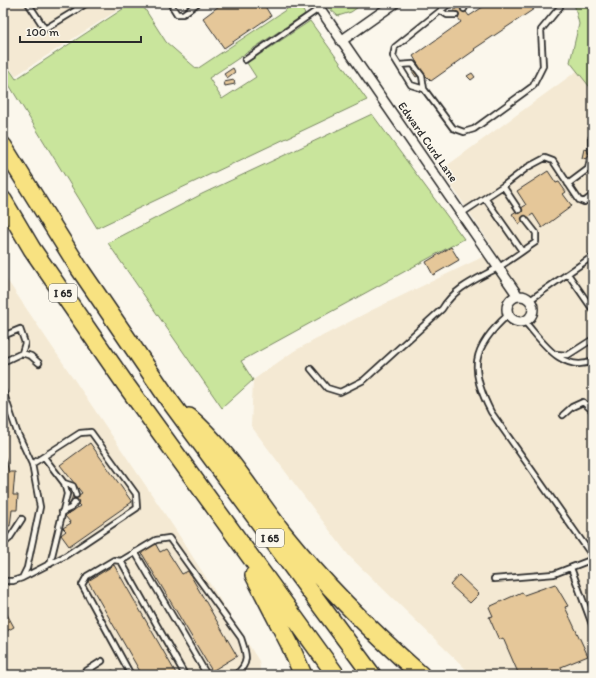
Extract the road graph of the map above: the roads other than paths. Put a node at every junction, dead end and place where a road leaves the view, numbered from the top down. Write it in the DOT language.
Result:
graph roads {
  1 [pos="28,3"];
  2 [pos="73,3"];
  3 [pos="87,3"];
  4 [pos="170,3"];
  5 [pos="198,3"];
  6 [pos="395,3"];
  7 [pos="450,3"];
  8 [pos="467,3"];
  9 [pos="560,3"];
  10 [pos="318,6"];
  11 [pos="78,9"];
  12 [pos="464,9"];
  13 [pos="442,11"];
  14 [pos="456,15"];
  15 [pos="341,41"];
  16 [pos="245,60"];
  17 [pos="399,66"];
  18 [pos="424,89"];
  19 [pos="591,139"];
  20 [pos="3,146"];
  21 [pos="591,150"];
  22 [pos="590,159"];
  23 [pos="591,171"];
  24 [pos="568,184"];
  25 [pos="503,186"];
  26 [pos="593,195"];
  27 [pos="485,198"];
  28 [pos="3,200"];
  29 [pos="519,210"];
  30 [pos="462,213"];
  31 [pos="525,219"];
  32 [pos="522,251"];
  33 [pos="593,256"];
  34 [pos="499,267"];
  35 [pos="568,274"];
  36 [pos="518,296"];
  37 [pos="530,300"];
  38 [pos="593,310"];
  39 [pos="508,315"];
  40 [pos="525,322"];
  41 [pos="3,336"];
  42 [pos="593,339"];
  43 [pos="22,353"];
  44 [pos="554,354"];
  45 [pos="593,361"];
  46 [pos="3,362"];
  47 [pos="40,363"];
  48 [pos="311,369"];
  49 [pos="3,391"];
  50 [pos="169,400"];
  51 [pos="593,411"];
  52 [pos="563,415"];
  53 [pos="170,446"];
  54 [pos="44,457"];
  55 [pos="32,464"];
  56 [pos="64,483"];
  57 [pos="76,495"];
  58 [pos="75,502"];
  59 [pos="62,512"];
  60 [pos="22,519"];
  61 [pos="3,544"];
  62 [pos="135,552"];
  63 [pos="593,558"];
  64 [pos="121,561"];
  65 [pos="50,564"];
  66 [pos="571,568"];
  67 [pos="22,578"];
  68 [pos="494,579"];
  69 [pos="3,581"];
  70 [pos="593,627"];
  71 [pos="102,662"];
  72 [pos="85,675"];
  73 [pos="131,675"];
  74 [pos="185,675"];
  75 [pos="207,675"];
  76 [pos="235,675"];
  77 [pos="303,675"];
  78 [pos="336,675"];
  79 [pos="372,675"];
  80 [pos="421,675"];
  1 -- 11 [label="lane"];
  2 -- 11 [label="lane"];
  3 -- 11 [label="lane"];
  4 -- 5 [label="lane"];
  6 -- 15 [label="street"];
  7 -- 13 [label="lane"];
  8 -- 12 [label="lane"];
  9 -- 18 [label="lane"];
  10 -- 15 [label="street, Edward Curd Lane"];
  10 -- 16 [label="lane"];
  13 -- 14 [label="lane"];
  13 -- 17 [label="lane"];
  15 -- 30 [label="street, Edward Curd Lane"];
  17 -- 18 [label="lane"];
  17 -- 18 [label="lane"];
  19 -- 21 [label="lane"];
  20 -- 50 [label="highway, I 65"];
  22 -- 23 [label="lane"];
  23 -- 24 [label="lane"];
  24 -- 25 [label="lane"];
  24 -- 26 [label="lane"];
  25 -- 27 [label="lane"];
  25 -- 29 [label="lane"];
  27 -- 30 [label="lane"];
  27 -- 32 [label="lane"];
  28 -- 53 [label="highway, I 65"];
  30 -- 34 [label="street, Edward Curd Lane"];
  31 -- 32 [label="lane"];
  32 -- 34 [label="lane"];
  33 -- 35 [label="lane"];
  34 -- 36 [label="street, Edward Curd Lane"];
  34 -- 48 [label="lane"];
  35 -- 37 [label="lane"];
  35 -- 38 [label="lane"];
  36 -- 37 [label="street"];
  36 -- 39 [label="street"];
  37 -- 40 [label="street"];
  39 -- 40 [label="street"];
  39 -- 63 [label="lane"];
  40 -- 44 [label="lane"];
  41 -- 43 [label="lane"];
  42 -- 44 [label="lane"];
  43 -- 46 [label="lane"];
  43 -- 47 [label="lane"];
  44 -- 45 [label="lane"];
  49 -- 55 [label="lane"];
  50 -- 79 [label="highway, I 65"];
  50 -- 80 [label="highway"];
  51 -- 52 [label="lane"];
  53 -- 77 [label="highway"];
  53 -- 78 [label="highway, I 65"];
  54 -- 55 [label="lane"];
  54 -- 56 [label="lane"];
  54 -- 65 [label="lane"];
  55 -- 67 [label="lane"];
  56 -- 57 [label="lane"];
  56 -- 59 [label="lane"];
  58 -- 59 [label="lane"];
  59 -- 65 [label="lane"];
  60 -- 61 [label="lane"];
  62 -- 64 [label="lane"];
  62 -- 75 [label="lane"];
  62 -- 76 [label="lane"];
  63 -- 66 [label="lane"];
  64 -- 73 [label="lane"];
  64 -- 74 [label="lane"];
  65 -- 67 [label="lane"];
  66 -- 68 [label="lane"];
  66 -- 70 [label="lane"];
  67 -- 69 [label="lane"];
  71 -- 72 [label="lane"];
}
